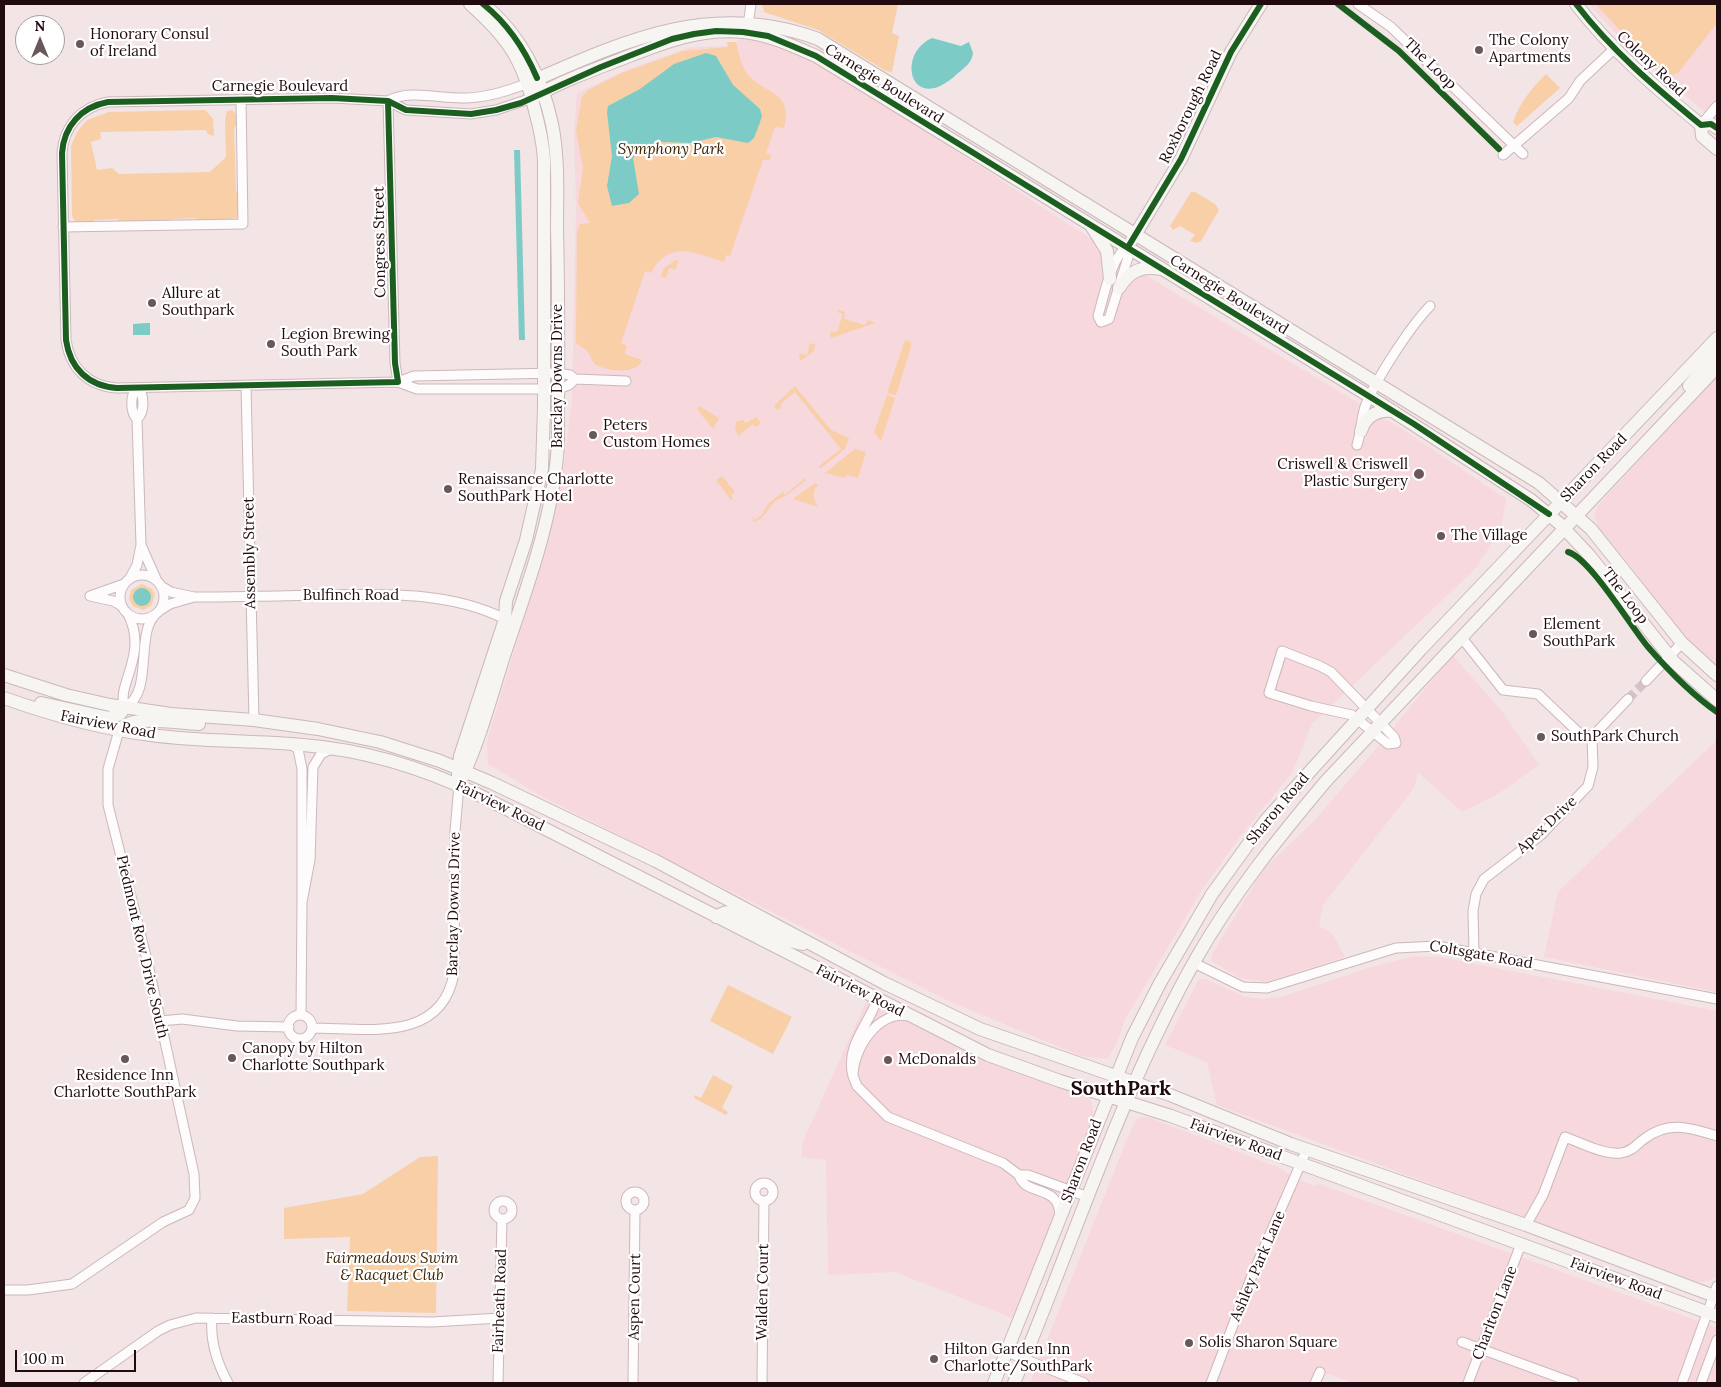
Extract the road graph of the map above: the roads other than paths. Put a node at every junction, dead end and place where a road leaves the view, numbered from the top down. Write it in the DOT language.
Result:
graph roads {
  1 [pos="470,4"];
  2 [pos="483,4"];
  3 [pos="751,4"];
  4 [pos="1261,4"];
  5 [pos="1358,4"];
  6 [pos="1576,4"];
  7 [pos="749,18"];
  8 [pos="1614,49"];
  9 [pos="533,81"];
  10 [pos="537,95"];
  11 [pos="241,99"];
  12 [pos="388,101"];
  13 [pos="1717,106"];
  14 [pos="1701,125"];
  15 [pos="1717,128"];
  16 [pos="1514,144"];
  17 [pos="1717,149"];
  18 [pos="1503,154"];
  19 [pos="1523,154"];
  20 [pos="1087,222"];
  21 [pos="63,227"];
  22 [pos="1135,234"];
  23 [pos="1128,247"];
  24 [pos="1167,271"];
  25 [pos="1114,283"];
  26 [pos="1430,306"];
  27 [pos="1717,339"];
  28 [pos="1717,353"];
  29 [pos="1717,367"];
  30 [pos="544,373"];
  31 [pos="558,373"];
  32 [pos="575,379"];
  33 [pos="626,381"];
  34 [pos="398,382"];
  35 [pos="1377,383"];
  36 [pos="246,386"];
  37 [pos="137,388"];
  38 [pos="544,389"];
  39 [pos="558,389"];
  40 [pos="1370,396"];
  41 [pos="1394,412"];
  42 [pos="1676,412"];
  43 [pos="1361,431"];
  44 [pos="1358,445"];
  45 [pos="1562,501"];
  46 [pos="1549,514"];
  47 [pos="1578,516"];
  48 [pos="1565,529"];
  49 [pos="141,545"];
  50 [pos="127,581"];
  51 [pos="159,583"];
  52 [pos="194,597"];
  53 [pos="252,597"];
  54 [pos="125,610"];
  55 [pos="157,613"];
  56 [pos="510,620"];
  57 [pos="1462,638"];
  58 [pos="1682,643"];
  59 [pos="1669,656"];
  60 [pos="4,675"];
  61 [pos="1717,675"];
  62 [pos="1646,681"];
  63 [pos="4,698"];
  64 [pos="1628,699"];
  65 [pos="1717,700"];
  66 [pos="30,707"];
  67 [pos="124,707"];
  68 [pos="1361,713"];
  69 [pos="254,720"];
  70 [pos="1376,727"];
  71 [pos="119,731"];
  72 [pos="1592,737"];
  73 [pos="291,744"];
  74 [pos="336,748"];
  75 [pos="462,770"];
  76 [pos="459,785"];
  77 [pos="302,902"];
  78 [pos="716,917"];
  79 [pos="818,947"];
  80 [pos="1474,952"];
  81 [pos="1194,963"];
  82 [pos="1717,999"];
  83 [pos="877,1000"];
  84 [pos="301,1015"];
  85 [pos="908,1016"];
  86 [pos="160,1021"];
  87 [pos="288,1027"];
  88 [pos="312,1028"];
  89 [pos="853,1076"];
  90 [pos="1116,1076"];
  91 [pos="1135,1082"];
  92 [pos="1108,1096"];
  93 [pos="1127,1102"];
  94 [pos="1717,1136"];
  95 [pos="1306,1149"];
  96 [pos="1300,1163"];
  97 [pos="1018,1175"];
  98 [pos="1070,1190"];
  99 [pos="1088,1197"];
  100 [pos="764,1201"];
  101 [pos="636,1210"];
  102 [pos="1060,1217"];
  103 [pos="502,1218"];
  104 [pos="1526,1226"];
  105 [pos="1521,1244"];
  106 [pos="4,1290"];
  107 [pos="1716,1293"];
  108 [pos="1712,1314"];
  109 [pos="212,1318"];
  110 [pos="500,1318"];
  111 [pos="1717,1340"];
  112 [pos="1462,1342"];
  113 [pos="1481,1349"];
  114 [pos="1007,1352"];
  115 [pos="1024,1360"];
  116 [pos="1320,1372"];
  117 [pos="84,1383"];
  118 [pos="228,1383"];
  119 [pos="498,1383"];
  120 [pos="633,1383"];
  121 [pos="762,1383"];
  122 [pos="994,1383"];
  123 [pos="1014,1383"];
  124 [pos="1084,1383"];
  125 [pos="1211,1383"];
  126 [pos="1315,1383"];
  127 [pos="1468,1383"];
  128 [pos="1574,1383"];
  129 [pos="1682,1383"];
  130 [pos="1701,1383"];
  1 -- 9 [label="main road, Barclay Downs Drive"];
  2 -- 9 [label="main road, Barclay Downs Drive"];
  3 -- 7 [label="street"];
  4 -- 22 [label="main road, Roxborough Road"];
  5 -- 16 [label="street"];
  6 -- 8 [label="main road, Colony Road"];
  7 -- 9 [label="main road, Carnegie Boulevard"];
  7 -- 22 [label="main road, Carnegie Boulevard"];
  8 -- 14 [label="main road, Colony Road"];
  8 -- 16 [label="street"];
  9 -- 10 [label="main road, Barclay Downs Drive"];
  9 -- 12 [label="street, Carnegie Boulevard"];
  10 -- 12 [label="street, Carnegie Boulevard"];
  10 -- 20 [label="main road, Carnegie Boulevard"];
  10 -- 30 [label="main road, Barclay Downs Drive"];
  10 -- 31 [label="main road, Barclay Downs Drive"];
  11 -- 12 [label="street, Carnegie Boulevard"];
  11 -- 21 [label="street, Carnegie Boulevard"];
  11 -- 21 [label="street"];
  12 -- 34 [label="street, Congress Street"];
  13 -- 14 [label="street"];
  14 -- 15 [label="main road, Colony Road"];
  14 -- 17 [label="main road, Colony Road"];
  16 -- 18 [label="street"];
  16 -- 19 [label="street"];
  20 -- 23 [label="main road, Carnegie Boulevard"];
  20 -- 25 [label="main road"];
  21 -- 37 [label="street, Carnegie Boulevard"];
  22 -- 23 [label="main road, Roxborough Road"];
  22 -- 35 [label="main road, Carnegie Boulevard"];
  23 -- 24 [label="main road, Carnegie Boulevard"];
  23 -- 25 [label="street"];
  24 -- 25 [label="main road"];
  24 -- 40 [label="main road, Carnegie Boulevard"];
  26 -- 35 [label="street"];
  27 -- 45 [label="main road, Sharon Road"];
  28 -- 42 [label="main road"];
  29 -- 42 [label="main road, Sharon Road"];
  30 -- 31 [label="street, Carnegie Boulevard"];
  30 -- 34 [label="street, Carnegie Boulevard"];
  30 -- 38 [label="main road, Barclay Downs Drive"];
  31 -- 32 [label="street, Carnegie Boulevard"];
  31 -- 39 [label="main road, Barclay Downs Drive"];
  32 -- 33 [label="street, Carnegie Boulevard"];
  32 -- 39 [label="street"];
  34 -- 36 [label="street, Carnegie Boulevard"];
  34 -- 38 [label="street, Carnegie Boulevard"];
  35 -- 40 [label="street"];
  35 -- 45 [label="main road, Carnegie Boulevard"];
  36 -- 37 [label="street, Carnegie Boulevard"];
  36 -- 53 [label="street, Assembly Street"];
  37 -- 49 [label="street"];
  38 -- 39 [label="street, Carnegie Boulevard"];
  38 -- 56 [label="main road, Barclay Downs Drive"];
  39 -- 56 [label="main road, Barclay Downs Drive"];
  40 -- 41 [label="main road, Carnegie Boulevard"];
  40 -- 43 [label="street"];
  41 -- 43 [label="main road"];
  41 -- 46 [label="main road, Carnegie Boulevard"];
  42 -- 47 [label="main road, Sharon Road"];
  43 -- 44 [label="street"];
  45 -- 46 [label="main road, Sharon Road"];
  45 -- 47 [label="main road, Carnegie Boulevard"];
  46 -- 48 [label="main road, Carnegie Boulevard"];
  46 -- 68 [label="main road, Sharon Road"];
  47 -- 48 [label="main road, Sharon Road"];
  47 -- 58 [label="main road, Carnegie Boulevard"];
  48 -- 57 [label="main road, Sharon Road"];
  48 -- 59 [label="main road, Carnegie Boulevard"];
  49 -- 50 [label="street"];
  49 -- 51 [label="street"];
  50 -- 51 [label="street"];
  50 -- 54 [label="street"];
  50 -- 54 [label="street"];
  51 -- 52 [label="street, Bulfinch Road"];
  51 -- 55 [label="street"];
  52 -- 53 [label="street, Bulfinch Road"];
  52 -- 55 [label="street, Bulfinch Road"];
  53 -- 56 [label="street, Bulfinch Road"];
  53 -- 69 [label="street, Assembly Street"];
  54 -- 55 [label="street"];
  54 -- 67 [label="street, Piedmont Row Drive South"];
  55 -- 67 [label="street"];
  56 -- 75 [label="main road, Barclay Downs Drive"];
  57 -- 70 [label="main road, Sharon Road"];
  57 -- 72 [label="street"];
  58 -- 59 [label="street"];
  58 -- 61 [label="main road, Carnegie Boulevard"];
  59 -- 62 [label="street"];
  59 -- 65 [label="main road, Carnegie Boulevard"];
  60 -- 67 [label="main road, Fairview Road"];
  63 -- 66 [label="main road, Fairview Road"];
  64 -- 72 [label="street"];
  66 -- 67 [label="main road"];
  66 -- 71 [label="main road, Fairview Road"];
  67 -- 69 [label="main road, Fairview Road"];
  67 -- 71 [label="street, Piedmont Row Drive South"];
  68 -- 68 [label="street"];
  68 -- 70 [label="street"];
  68 -- 90 [label="main road, Sharon Road"];
  69 -- 71 [label="main road"];
  69 -- 75 [label="main road, Fairview Road"];
  70 -- 81 [label="main road, Sharon Road"];
  71 -- 73 [label="main road, Fairview Road"];
  71 -- 86 [label="street, Piedmont Row Drive South"];
  72 -- 80 [label="street, Apex Drive"];
  73 -- 74 [label="main road, Fairview Road"];
  73 -- 77 [label="street"];
  74 -- 76 [label="main road, Fairview Road"];
  74 -- 77 [label="street"];
  75 -- 76 [label="main road, Barclay Downs Drive"];
  75 -- 79 [label="main road, Fairview Road"];
  76 -- 78 [label="main road, Fairview Road"];
  76 -- 88 [label="street, Barclay Downs Drive"];
  77 -- 84 [label="street"];
  78 -- 79 [label="main road"];
  78 -- 83 [label="main road, Fairview Road"];
  79 -- 90 [label="main road, Fairview Road"];
  80 -- 81 [label="street, Coltsgate Road"];
  80 -- 82 [label="street, Coltsgate Road"];
  81 -- 91 [label="main road, Sharon Road"];
  83 -- 85 [label="main road, Fairview Road"];
  83 -- 89 [label="street"];
  84 -- 87 [label="street"];
  84 -- 88 [label="street"];
  85 -- 89 [label="street"];
  85 -- 92 [label="main road, Fairview Road"];
  86 -- 87 [label="street, Barclay Downs Drive"];
  86 -- 106 [label="street, Piedmont Row Drive South"];
  87 -- 88 [label="street, Barclay Downs Drive"];
  89 -- 97 [label="street"];
  90 -- 91 [label="main road, Fairview Road"];
  90 -- 92 [label="main road, Sharon Road"];
  91 -- 93 [label="main road, Sharon Road"];
  91 -- 95 [label="main road, Fairview Road"];
  92 -- 93 [label="main road, Fairview Road"];
  92 -- 98 [label="main road, Sharon Road"];
  93 -- 96 [label="main road, Fairview Road"];
  93 -- 99 [label="main road, Sharon Road"];
  94 -- 104 [label="street"];
  95 -- 96 [label="street, Ashley Park Lane"];
  95 -- 104 [label="main road, Fairview Road"];
  96 -- 105 [label="main road, Fairview Road"];
  96 -- 125 [label="street, Ashley Park Lane"];
  97 -- 98 [label="street"];
  97 -- 102 [label="street"];
  98 -- 99 [label="street"];
  98 -- 102 [label="main road, Sharon Road"];
  99 -- 115 [label="main road, Sharon Road"];
  100 -- 121 [label="street, Walden Court"];
  101 -- 120 [label="street, Aspen Court"];
  102 -- 114 [label="main road, Sharon Road"];
  103 -- 110 [label="street, Fairheath Road"];
  104 -- 107 [label="main road, Fairview Road"];
  105 -- 108 [label="main road, Fairview Road"];
  105 -- 113 [label="street, Charlton Lane"];
  107 -- 108 [label="street"];
  108 -- 129 [label="street"];
  109 -- 110 [label="street, Eastburn Road"];
  109 -- 117 [label="street, Eastburn Road"];
  109 -- 118 [label="street"];
  110 -- 119 [label="street, Fairheath Road"];
  111 -- 130 [label="street"];
  112 -- 113 [label="street"];
  113 -- 127 [label="street, Charlton Lane"];
  113 -- 128 [label="street"];
  114 -- 115 [label="street"];
  114 -- 122 [label="main road, Sharon Road"];
  115 -- 123 [label="main road, Sharon Road"];
  115 -- 124 [label="street"];
  116 -- 126 [label="street"];
}
